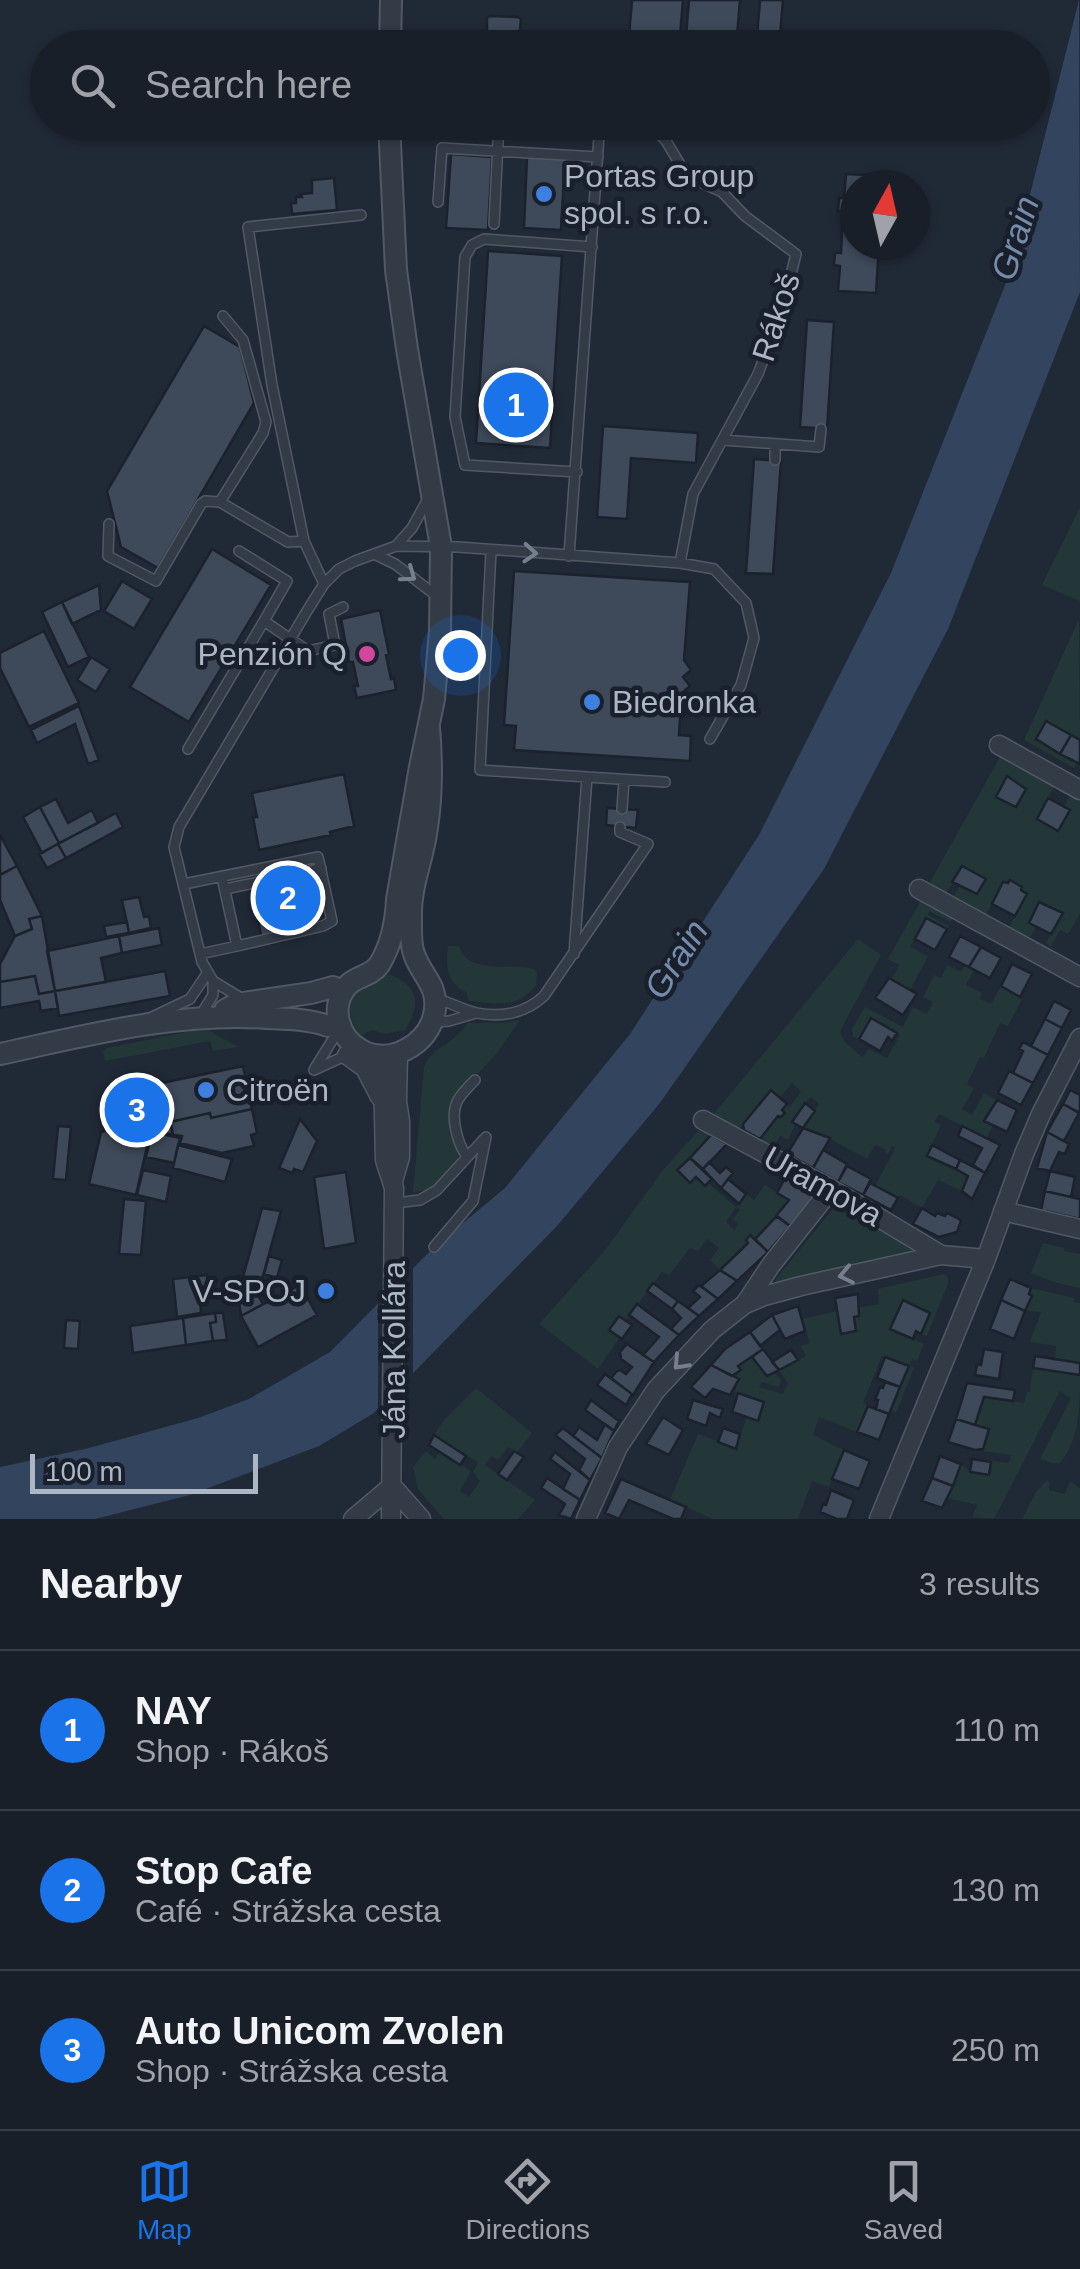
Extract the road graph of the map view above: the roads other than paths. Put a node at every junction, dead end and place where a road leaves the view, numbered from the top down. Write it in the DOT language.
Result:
graph roads {
  1 [pos="391,0"];
  2 [pos="390,30"];
  3 [pos="390,140"];
  4 [pos="498,140"];
  5 [pos="599,140"];
  6 [pos="665,140"];
  7 [pos="496,152"];
  8 [pos="598,158"];
  9 [pos="438,202"];
  10 [pos="360,215"];
  11 [pos="494,224"];
  12 [pos="592,247"];
  13 [pos="223,316"];
  14 [pos="821,429"];
  15 [pos="723,440"];
  16 [pos="775,444"];
  17 [pos="775,460"];
  18 [pos="576,472"];
  19 [pos="432,490"];
  20 [pos="220,502"];
  21 [pos="110,524"];
  22 [pos="304,540"];
  23 [pos="396,546"];
  24 [pos="441,548"];
  25 [pos="491,550"];
  26 [pos="239,551"];
  27 [pos="374,554"];
  28 [pos="569,556"];
  29 [pos="680,563"];
  30 [pos="324,584"];
  31 [pos="442,600"];
  32 [pos="343,607"];
  33 [pos="264,622"];
  34 [pos="290,639"];
  35 [pos="710,739"];
  36 [pos="999,746"];
  37 [pos="188,749"];
  38 [pos="587,777"];
  39 [pos="624,780"];
  40 [pos="665,782"];
  41 [pos="1080,790"];
  42 [pos="622,809"];
  43 [pos="620,827"];
  44 [pos="321,868"];
  45 [pos="304,872"];
  46 [pos="222,877"];
  47 [pos="279,878"];
  48 [pos="184,884"];
  49 [pos="919,888"];
  50 [pos="225,889"];
  51 [pos="404,906"];
  52 [pos="236,946"];
  53 [pos="200,954"];
  54 [pos="574,954"];
  55 [pos="373,962"];
  56 [pos="406,970"];
  57 [pos="211,976"];
  58 [pos="1080,977"];
  59 [pos="333,988"];
  60 [pos="430,998"];
  61 [pos="243,1009"];
  62 [pos="476,1013"];
  63 [pos="204,1018"];
  64 [pos="432,1022"];
  65 [pos="132,1027"];
  66 [pos="343,1036"];
  67 [pos="1080,1038"];
  68 [pos="403,1047"];
  69 [pos="0,1054"];
  70 [pos="475,1080"];
  71 [pos="703,1120"];
  72 [pos="468,1157"];
  73 [pos="393,1181"];
  74 [pos="830,1189"];
  75 [pos="395,1203"];
  76 [pos="1003,1211"];
  77 [pos="1080,1229"];
  78 [pos="434,1247"];
  79 [pos="941,1255"];
  80 [pos="986,1259"];
  81 [pos="745,1304"];
  82 [pos="392,1486"];
  83 [pos="353,1519"];
  84 [pos="391,1519"];
  85 [pos="421,1519"];
  86 [pos="586,1519"];
  87 [pos="879,1519"];
  1 -- 2 [label="street"];
  3 -- 19 [label="street"];
  4 -- 7 [label="lane"];
  5 -- 8 [label="lane"];
  6 -- 15 [label="lane, Rákoš"];
  7 -- 8 [label="lane"];
  7 -- 9 [label="lane"];
  7 -- 11 [label="lane"];
  8 -- 12 [label="lane"];
  10 -- 22 [label="lane"];
  12 -- 18 [label="lane"];
  12 -- 18 [label="lane"];
  13 -- 20 [label="lane"];
  14 -- 16 [label="lane"];
  15 -- 16 [label="lane"];
  15 -- 29 [label="lane, Rákoš"];
  16 -- 17 [label="lane"];
  18 -- 28 [label="lane"];
  19 -- 23 [label="lane"];
  19 -- 24 [label="street"];
  20 -- 21 [label="lane"];
  20 -- 22 [label="lane"];
  22 -- 30 [label="lane"];
  23 -- 24 [label="lane"];
  23 -- 27 [label="lane"];
  24 -- 25 [label="lane"];
  24 -- 31 [label="street"];
  25 -- 28 [label="lane, one-way"];
  25 -- 38 [label="lane"];
  26 -- 33 [label="lane"];
  27 -- 30 [label="lane"];
  27 -- 31 [label="lane, one-way"];
  28 -- 29 [label="lane"];
  29 -- 35 [label="lane"];
  30 -- 34 [label="lane"];
  31 -- 51 [label="street"];
  32 -- 34 [label="lane"];
  33 -- 34 [label="lane"];
  33 -- 37 [label="lane"];
  34 -- 48 [label="lane"];
  36 -- 41 [label="street"];
  38 -- 39 [label="lane"];
  38 -- 54 [label="lane"];
  39 -- 40 [label="lane"];
  39 -- 42 [label="lane"];
  43 -- 54 [label="lane"];
  44 -- 45 [label="lane"];
  44 -- 46 [label="lane"];
  44 -- 52 [label="lane"];
  46 -- 48 [label="lane"];
  46 -- 50 [label="lane"];
  47 -- 50 [label="lane"];
  48 -- 53 [label="lane"];
  49 -- 58 [label="street"];
  50 -- 52 [label="lane"];
  51 -- 55 [label="street"];
  51 -- 56 [label="street"];
  51 -- 60 [label="street"];
  52 -- 53 [label="lane"];
  53 -- 57 [label="lane"];
  54 -- 62 [label="lane"];
  55 -- 56 [label="street"];
  55 -- 59 [label="street"];
  55 -- 66 [label="street"];
  56 -- 60 [label="street"];
  57 -- 61 [label="lane"];
  57 -- 63 [label="lane"];
  57 -- 65 [label="lane"];
  59 -- 61 [label="street"];
  59 -- 66 [label="street"];
  60 -- 62 [label="lane"];
  60 -- 64 [label="street"];
  60 -- 68 [label="street"];
  61 -- 63 [label="street"];
  61 -- 66 [label="street"];
  62 -- 64 [label="lane"];
  63 -- 65 [label="street"];
  64 -- 68 [label="street"];
  65 -- 69 [label="street"];
  66 -- 68 [label="street"];
  66 -- 73 [label="street, Jána Kollára"];
  67 -- 76 [label="street"];
  68 -- 73 [label="street, Jána Kollára"];
  70 -- 72 [label="lane"];
  71 -- 74 [label="street, Uramova"];
  72 -- 75 [label="lane"];
  72 -- 78 [label="lane"];
  73 -- 75 [label="street, Jána Kollára"];
  74 -- 79 [label="street, Uramova"];
  74 -- 81 [label="street"];
  75 -- 82 [label="street, Jána Kollára"];
  76 -- 77 [label="street"];
  76 -- 80 [label="street"];
  79 -- 80 [label="street"];
  79 -- 81 [label="street, one-way"];
  80 -- 87 [label="street"];
  81 -- 86 [label="street, one-way"];
  82 -- 83 [label="street"];
  82 -- 84 [label="street, Jána Kollára"];
  82 -- 85 [label="street"];
}
